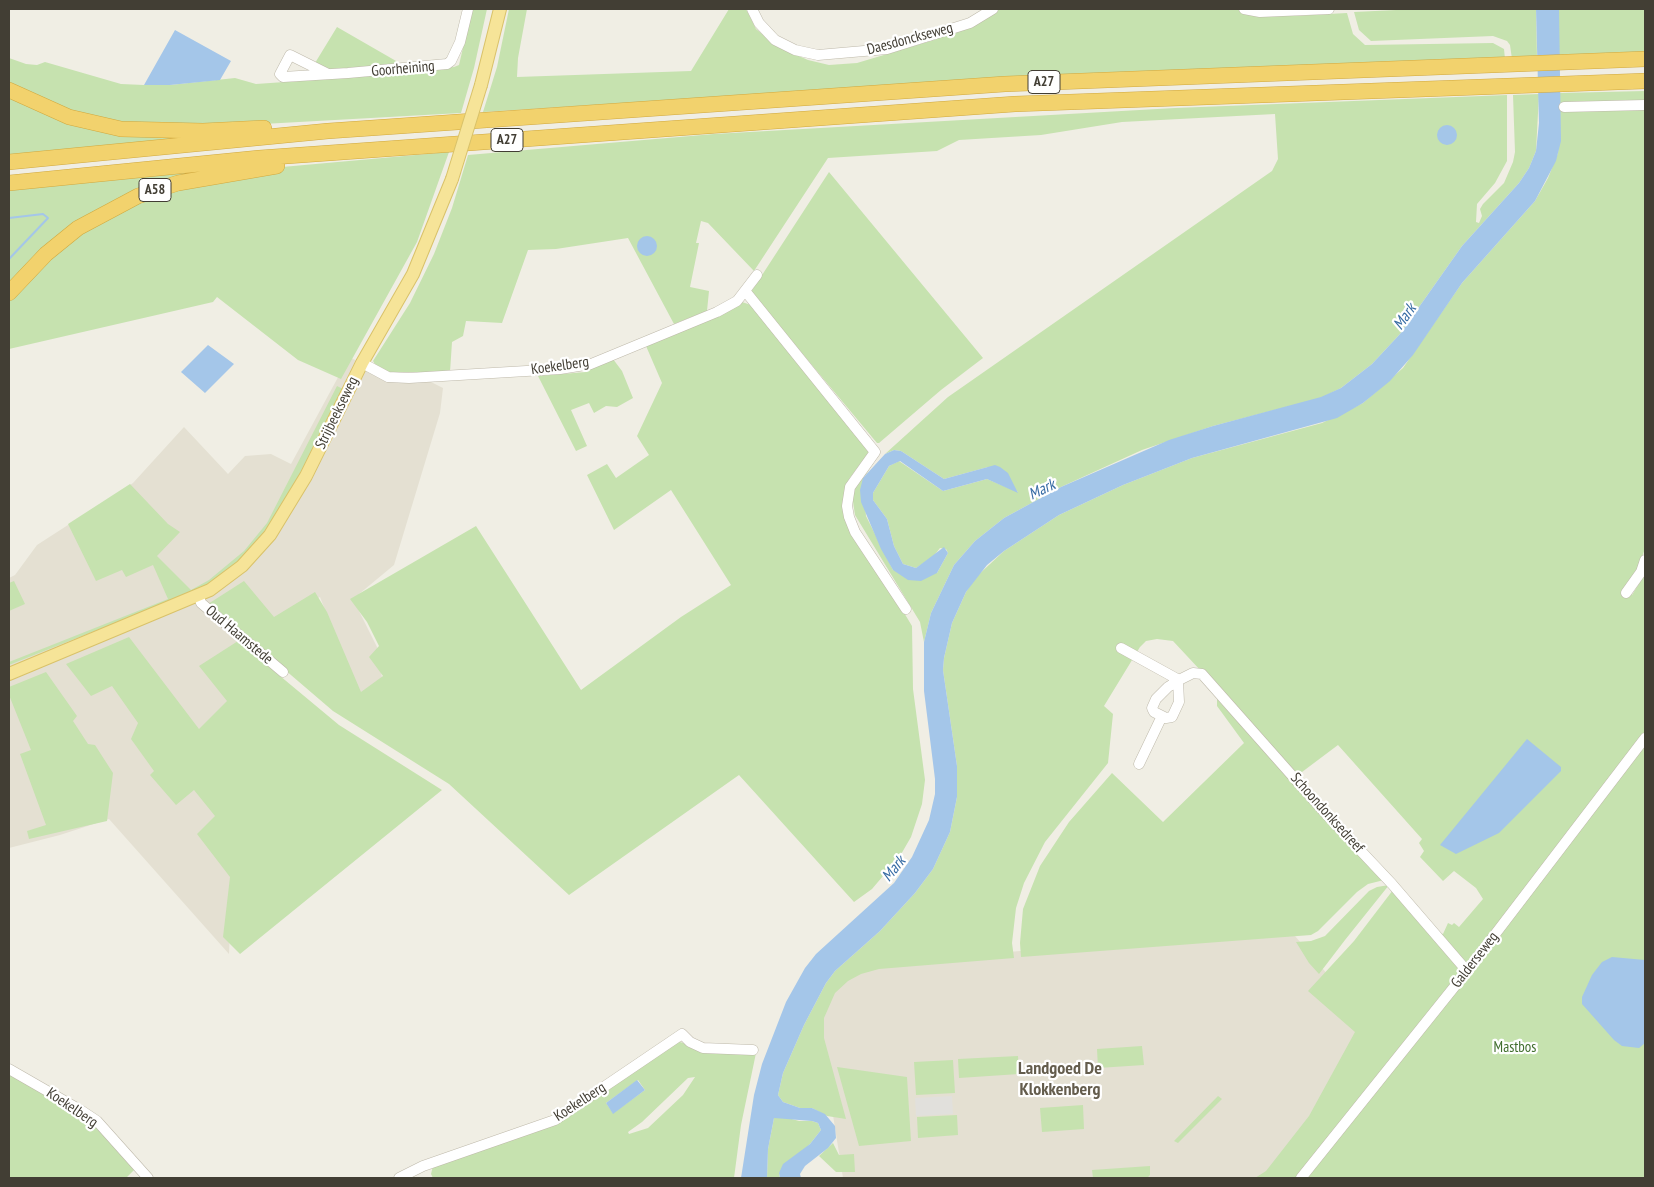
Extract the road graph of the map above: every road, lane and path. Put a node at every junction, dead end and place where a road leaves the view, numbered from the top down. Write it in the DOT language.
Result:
graph roads {
  1 [pos="468,9"];
  2 [pos="500,9"];
  3 [pos="752,9"];
  4 [pos="993,9"];
  5 [pos="1244,9"];
  6 [pos="1329,9"];
  7 [pos="1645,59"];
  8 [pos="328,74"];
  9 [pos="1645,81"];
  10 [pos="9,90"];
  11 [pos="1645,105"];
  12 [pos="1564,107"];
  13 [pos="328,131"];
  14 [pos="331,154"];
  15 [pos="9,162"];
  16 [pos="9,183"];
  17 [pos="757,275"];
  18 [pos="746,292"];
  19 [pos="9,293"];
  20 [pos="362,363"];
  21 [pos="1645,560"];
  22 [pos="1626,593"];
  23 [pos="199,596"];
  24 [pos="906,609"];
  25 [pos="1121,648"];
  26 [pos="283,672"];
  27 [pos="9,674"];
  28 [pos="1178,681"];
  29 [pos="1162,716"];
  30 [pos="1645,738"];
  31 [pos="1139,764"];
  32 [pos="1467,971"];
  33 [pos="753,1050"];
  34 [pos="9,1069"];
  35 [pos="148,1178"];
  36 [pos="398,1178"];
  37 [pos="1301,1178"];
  1 -- 8 [label="street, Goorheining"];
  2 -- 20 [label="main road, Strijbeekseweg, bridge"];
  3 -- 4 [label="street, Daesdonckseweg"];
  5 -- 6 [label="street"];
  7 -- 13 [label="highway, A27"];
  9 -- 14 [label="highway, A27"];
  10 -- 13 [label="highway"];
  11 -- 12 [label="street"];
  13 -- 15 [label="highway, A27"];
  14 -- 16 [label="highway, A27"];
  14 -- 19 [label="highway, A58"];
  17 -- 18 [label="street, Koekelberg"];
  18 -- 20 [label="street, Koekelberg"];
  18 -- 24 [label="street"];
  20 -- 23 [label="main road, Strijbeekseweg"];
  21 -- 22 [label="street"];
  23 -- 26 [label="street, Oud Haamstede"];
  23 -- 27 [label="main road, Strijbeekseweg"];
  25 -- 28 [label="street"];
  28 -- 29 [label="street"];
  28 -- 29 [label="street, Schoondonksedreef"];
  28 -- 32 [label="street, Schoondonksedreef"];
  29 -- 31 [label="street"];
  30 -- 32 [label="street, Galderseweg"];
  32 -- 37 [label="street, Galderseweg"];
  33 -- 36 [label="street, Koekelberg"];
  34 -- 35 [label="street, Koekelberg"];
}
